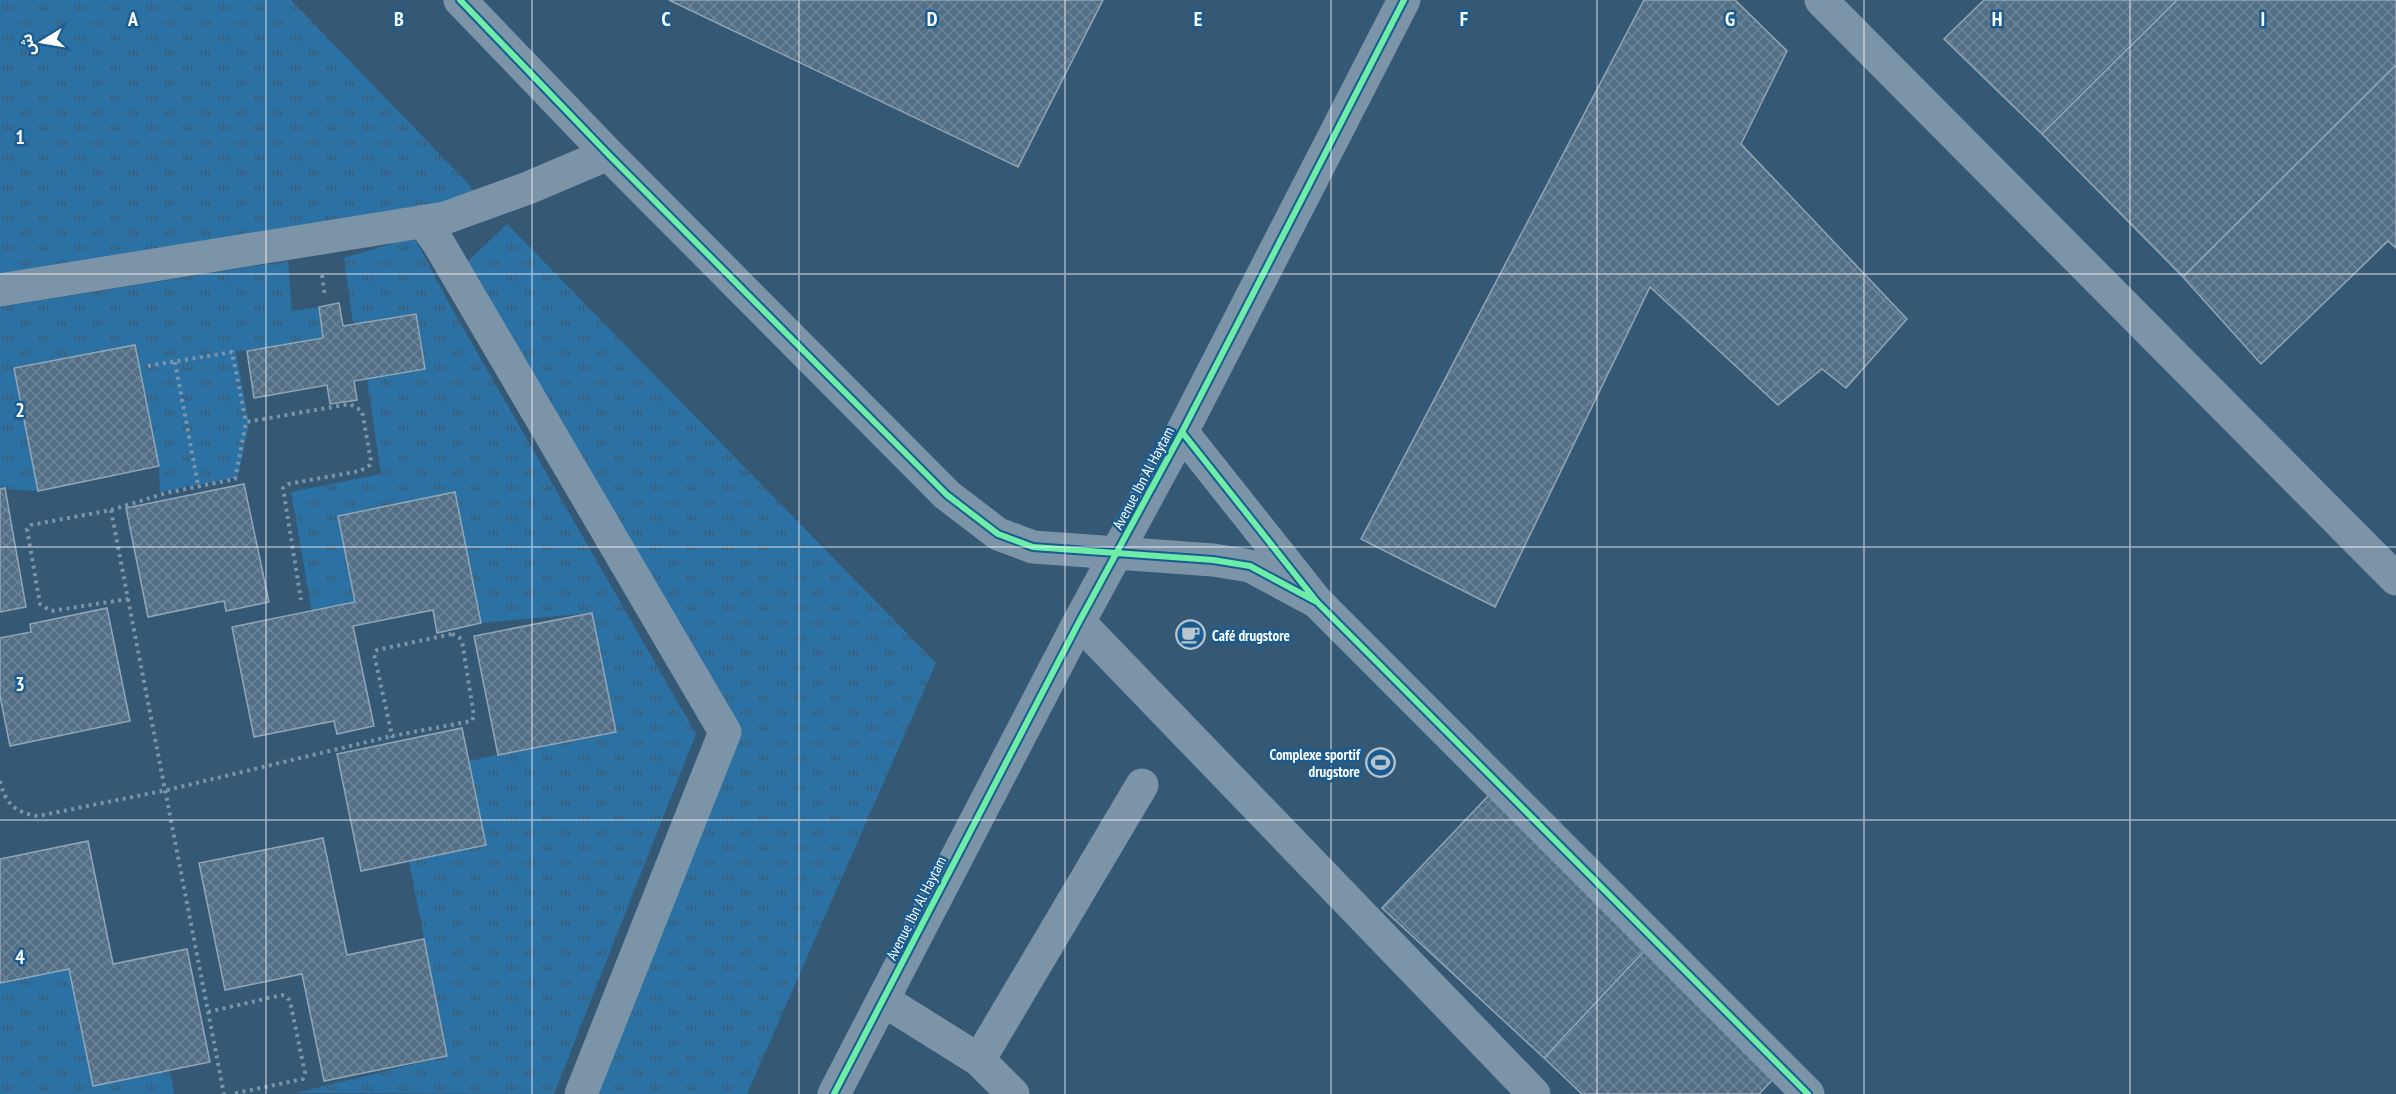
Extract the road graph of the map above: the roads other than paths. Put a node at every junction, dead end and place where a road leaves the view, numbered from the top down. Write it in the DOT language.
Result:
graph roads {
  1 [pos="460,0"];
  2 [pos="1404,0"];
  3 [pos="1821,0"];
  4 [pos="608,154"];
  5 [pos="423,221"];
  6 [pos="0,290"];
  7 [pos="1182,432"];
  8 [pos="1116,555"];
  9 [pos="2396,579"];
  10 [pos="1317,602"];
  11 [pos="1079,622"];
  12 [pos="1142,785"];
  13 [pos="883,1000"];
  14 [pos="979,1060"];
  15 [pos="581,1094"];
  16 [pos="834,1094"];
  17 [pos="1013,1094"];
  18 [pos="1534,1094"];
  19 [pos="1808,1094"];
  1 -- 4 [label="street"];
  2 -- 7 [label="street, Avenue Ibn Al Haytam"];
  3 -- 9 [label="street"];
  4 -- 5 [label="street"];
  4 -- 8 [label="street"];
  5 -- 6 [label="street"];
  5 -- 15 [label="street"];
  7 -- 8 [label="street, Avenue Ibn Al Haytam"];
  7 -- 10 [label="street"];
  8 -- 10 [label="street"];
  8 -- 11 [label="street, Avenue Ibn Al Haytam"];
  10 -- 19 [label="street"];
  11 -- 13 [label="street, Avenue Ibn Al Haytam"];
  11 -- 18 [label="street"];
  12 -- 14 [label="street"];
  13 -- 14 [label="street"];
  13 -- 16 [label="street, Avenue Ibn Al Haytam"];
  14 -- 17 [label="street"];
}
